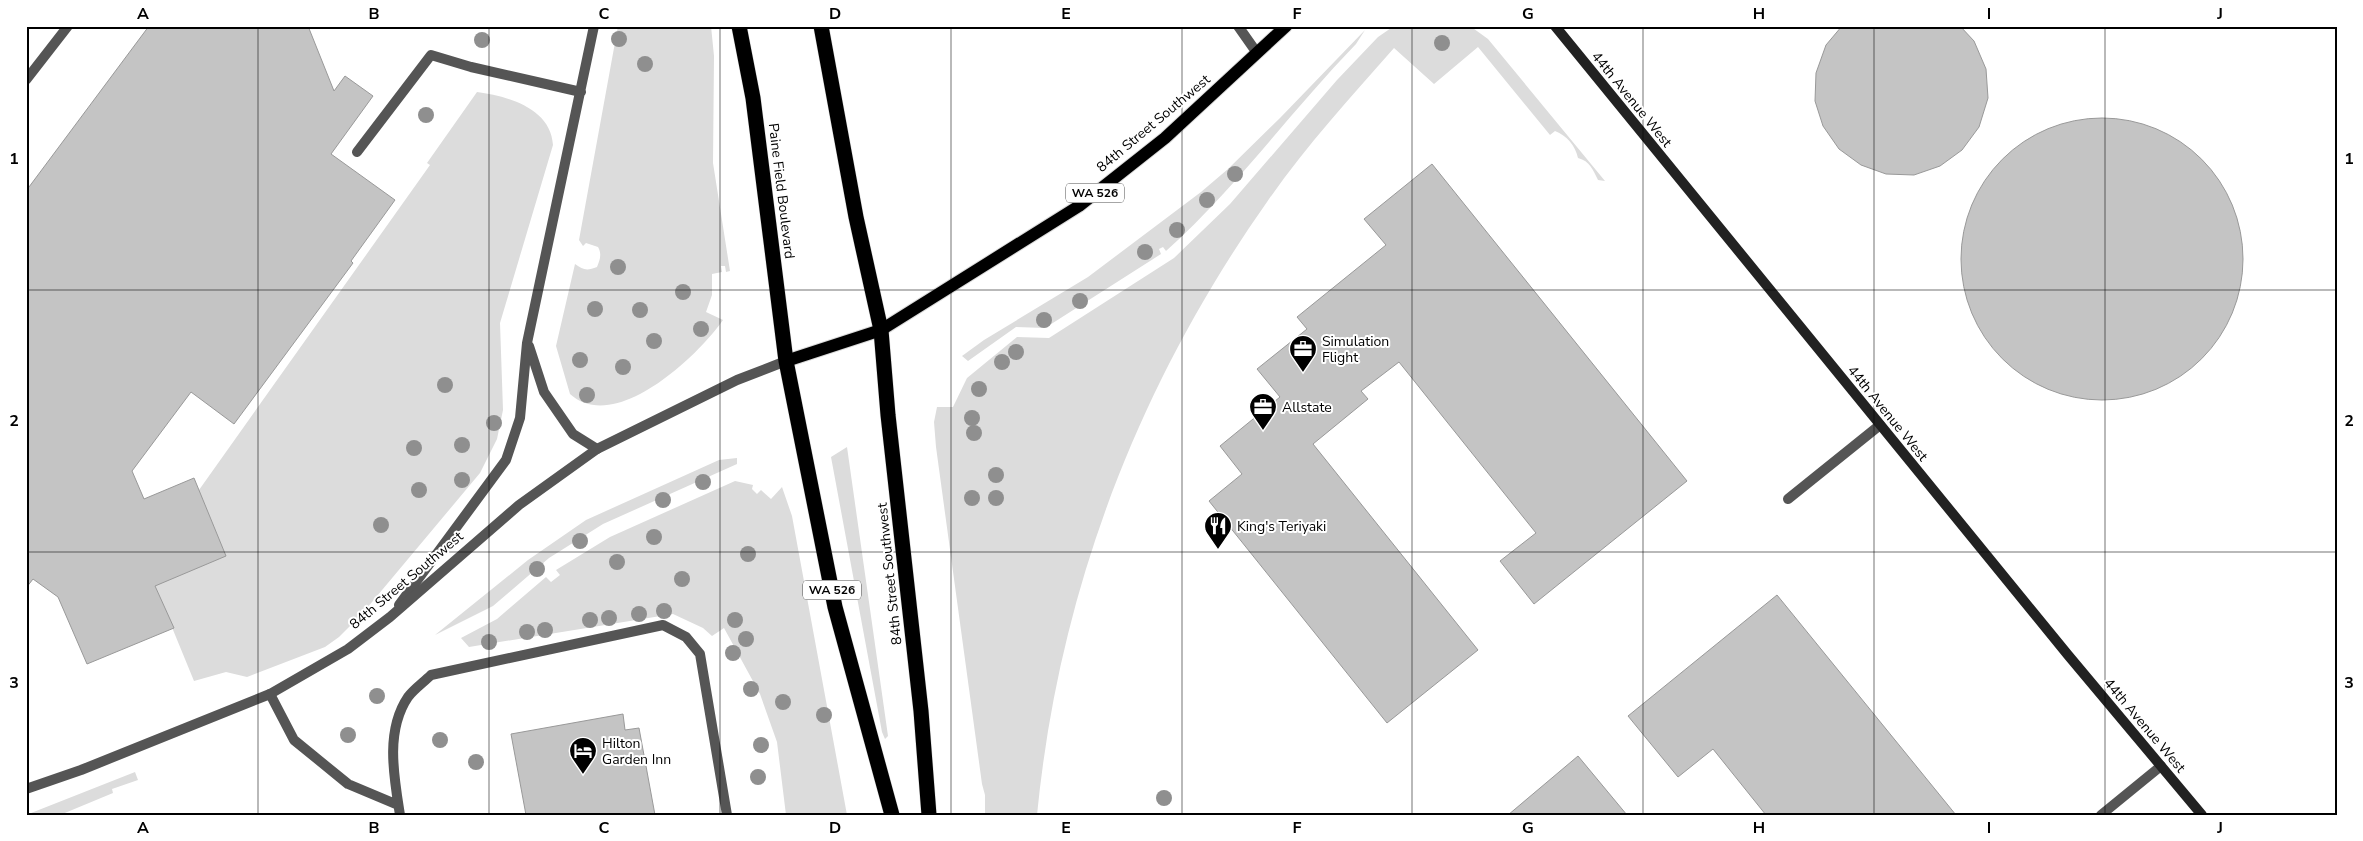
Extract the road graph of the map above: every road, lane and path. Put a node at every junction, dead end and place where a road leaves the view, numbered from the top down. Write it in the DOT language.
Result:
graph roads {
  1 [pos="68,26"];
  2 [pos="594,26"];
  3 [pos="739,26"];
  4 [pos="821,26"];
  5 [pos="1238,26"];
  6 [pos="1286,26"];
  7 [pos="1555,26"];
  8 [pos="1257,53"];
  9 [pos="26,80"];
  10 [pos="581,92"];
  11 [pos="356,152"];
  12 [pos="881,330"];
  13 [pos="527,342"];
  14 [pos="786,361"];
  15 [pos="1880,425"];
  16 [pos="597,449"];
  17 [pos="1788,499"];
  18 [pos="390,617"];
  19 [pos="270,694"];
  20 [pos="2162,766"];
  21 [pos="26,789"];
  22 [pos="399,810"];
  23 [pos="727,815"];
  24 [pos="892,815"];
  25 [pos="929,815"];
  26 [pos="2101,815"];
  27 [pos="2202,815"];
  1 -- 9 [label="street"];
  2 -- 10 [label="street"];
  3 -- 14 [label="highway, Paine Field Boulevard"];
  4 -- 12 [label="highway"];
  5 -- 8 [label="street"];
  6 -- 8 [label="main road, 84th Street Southwest / WA 526"];
  7 -- 15 [label="street, 44th Avenue West"];
  8 -- 12 [label="main road, 84th Street Southwest / WA 526"];
  10 -- 11 [label="street"];
  10 -- 13 [label="street"];
  12 -- 14 [label="main road, 84th Street Southwest / WA 526"];
  12 -- 25 [label="highway, 84th Street Southwest"];
  13 -- 16 [label="street"];
  13 -- 18 [label="street"];
  14 -- 16 [label="street, 84th Street Southwest"];
  14 -- 24 [label="highway, WA 526"];
  15 -- 17 [label="street"];
  15 -- 20 [label="street, 44th Avenue West"];
  16 -- 18 [label="street, 84th Street Southwest"];
  18 -- 19 [label="street, 84th Street Southwest"];
  19 -- 21 [label="street, 84th Street Southwest"];
  19 -- 22 [label="street"];
  20 -- 26 [label="street"];
  20 -- 27 [label="street, 44th Avenue West"];
  22 -- 23 [label="street"];
}
